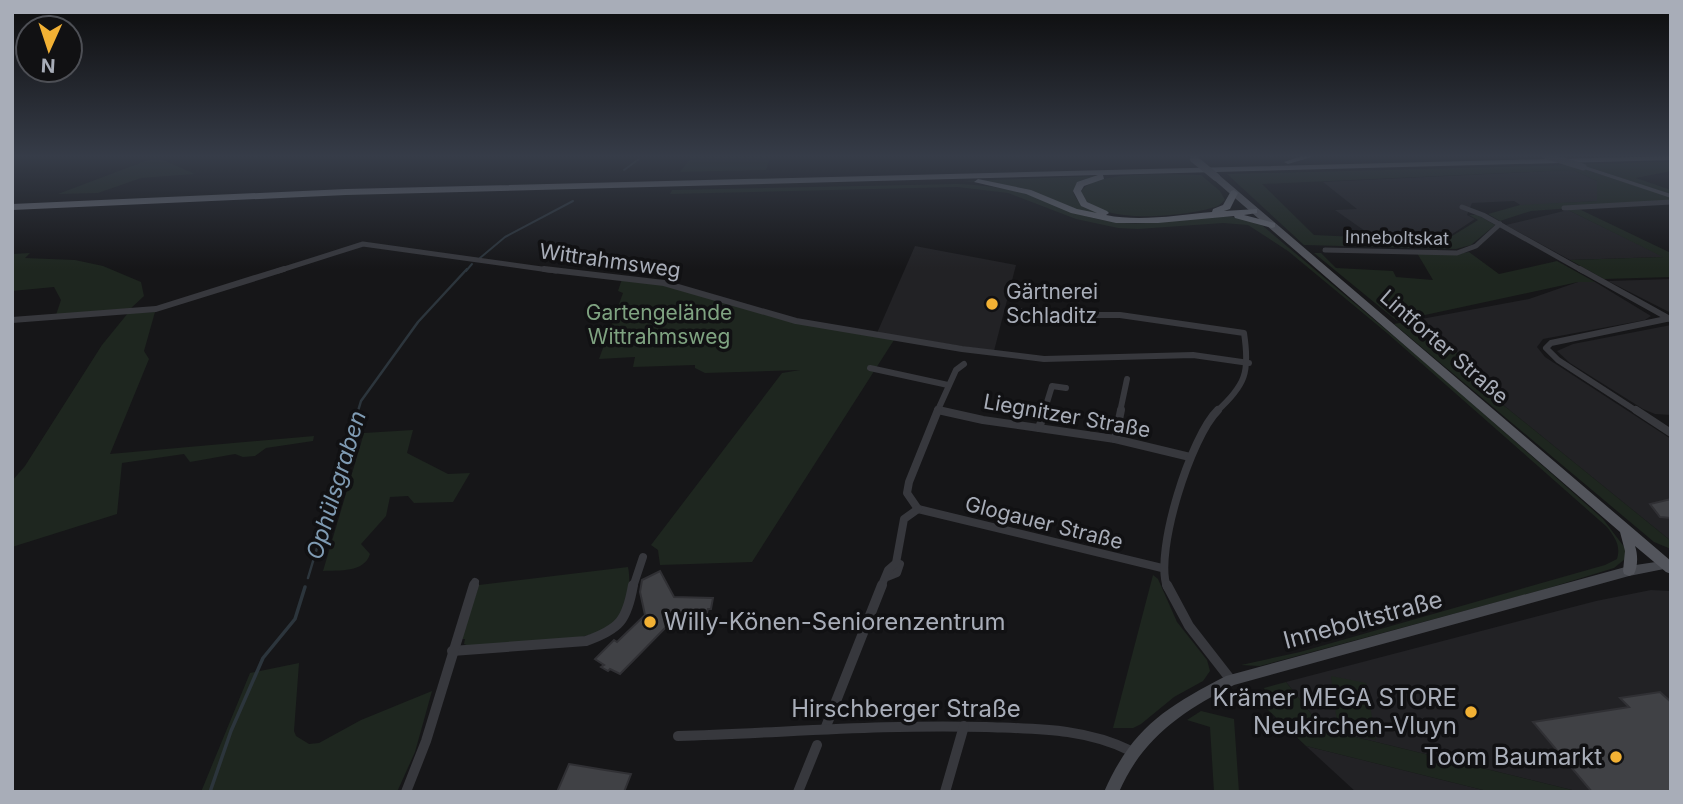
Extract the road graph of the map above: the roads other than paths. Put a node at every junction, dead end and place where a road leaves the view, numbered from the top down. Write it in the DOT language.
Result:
graph roads {
  1 [pos="1234,193"];
  2 [pos="210,194"];
  3 [pos="310,194"];
  4 [pos="1034,194"];
  5 [pos="1078,194"];
  6 [pos="1671,202"];
  7 [pos="12,205"];
  8 [pos="1462,207"];
  9 [pos="1564,208"];
  10 [pos="1254,211"];
  11 [pos="1215,213"];
  12 [pos="1500,224"];
  13 [pos="1272,225"];
  14 [pos="1325,250"];
  15 [pos="1013,310"];
  16 [pos="1670,319"];
  17 [pos="12,320"];
  18 [pos="964,363"];
  19 [pos="1250,363"];
  20 [pos="870,368"];
  21 [pos="1127,379"];
  22 [pos="948,385"];
  23 [pos="1066,388"];
  24 [pos="938,410"];
  25 [pos="1671,422"];
  26 [pos="1658,425"];
  27 [pos="1039,428"];
  28 [pos="1671,433"];
  29 [pos="1115,439"];
  30 [pos="1191,457"];
  31 [pos="918,509"];
  32 [pos="1622,527"];
  33 [pos="643,557"];
  34 [pos="1669,565"];
  35 [pos="1162,568"];
  36 [pos="1629,572"];
  37 [pos="475,582"];
  38 [pos="452,651"];
  39 [pos="1231,680"];
  40 [pos="964,726"];
  41 [pos="825,729"];
  42 [pos="678,736"];
  43 [pos="817,745"];
  44 [pos="1131,751"];
  45 [pos="407,792"];
  46 [pos="798,792"];
  47 [pos="945,792"];
  48 [pos="1111,792"];
  1 -- 10 [label="main road, Lintforter Straße"];
  1 -- 11 [label="highway"];
  2 -- 7 [label="highway"];
  3 -- 7 [label="highway"];
  4 -- 11 [label="highway"];
  5 -- 11 [label="highway"];
  6 -- 9 [label="street"];
  8 -- 12 [label="street"];
  10 -- 11 [label="highway"];
  10 -- 13 [label="main road, Lintforter Straße"];
  11 -- 13 [label="highway"];
  12 -- 14 [label="street, Inneboltskat"];
  12 -- 16 [label="street"];
  13 -- 32 [label="main road, Lintforter Straße"];
  15 -- 19 [label="street"];
  16 -- 26 [label="street"];
  17 -- 19 [label="street, Wittrahmsweg"];
  18 -- 22 [label="street"];
  19 -- 30 [label="street"];
  20 -- 22 [label="street"];
  21 -- 29 [label="street"];
  22 -- 24 [label="street"];
  23 -- 27 [label="street"];
  24 -- 27 [label="street, Liegnitzer Straße"];
  24 -- 31 [label="street"];
  25 -- 26 [label="street"];
  26 -- 28 [label="street"];
  27 -- 29 [label="street, Liegnitzer Straße"];
  29 -- 30 [label="street, Liegnitzer Straße"];
  30 -- 35 [label="street"];
  31 -- 35 [label="street, Glogauer Straße"];
  31 -- 41 [label="street"];
  32 -- 34 [label="main road, Lintforter Straße"];
  32 -- 36 [label="main road"];
  33 -- 38 [label="street"];
  34 -- 36 [label="street, Inneboltstraße"];
  35 -- 39 [label="street"];
  36 -- 39 [label="street, Inneboltstraße"];
  37 -- 38 [label="street"];
  38 -- 45 [label="street"];
  39 -- 44 [label="street, Inneboltstraße"];
  40 -- 41 [label="street, Hirschberger Straße"];
  40 -- 44 [label="street, Hirschberger Straße"];
  40 -- 47 [label="street"];
  41 -- 42 [label="street, Hirschberger Straße"];
  43 -- 46 [label="street"];
  44 -- 48 [label="street, Inneboltstraße"];
}
